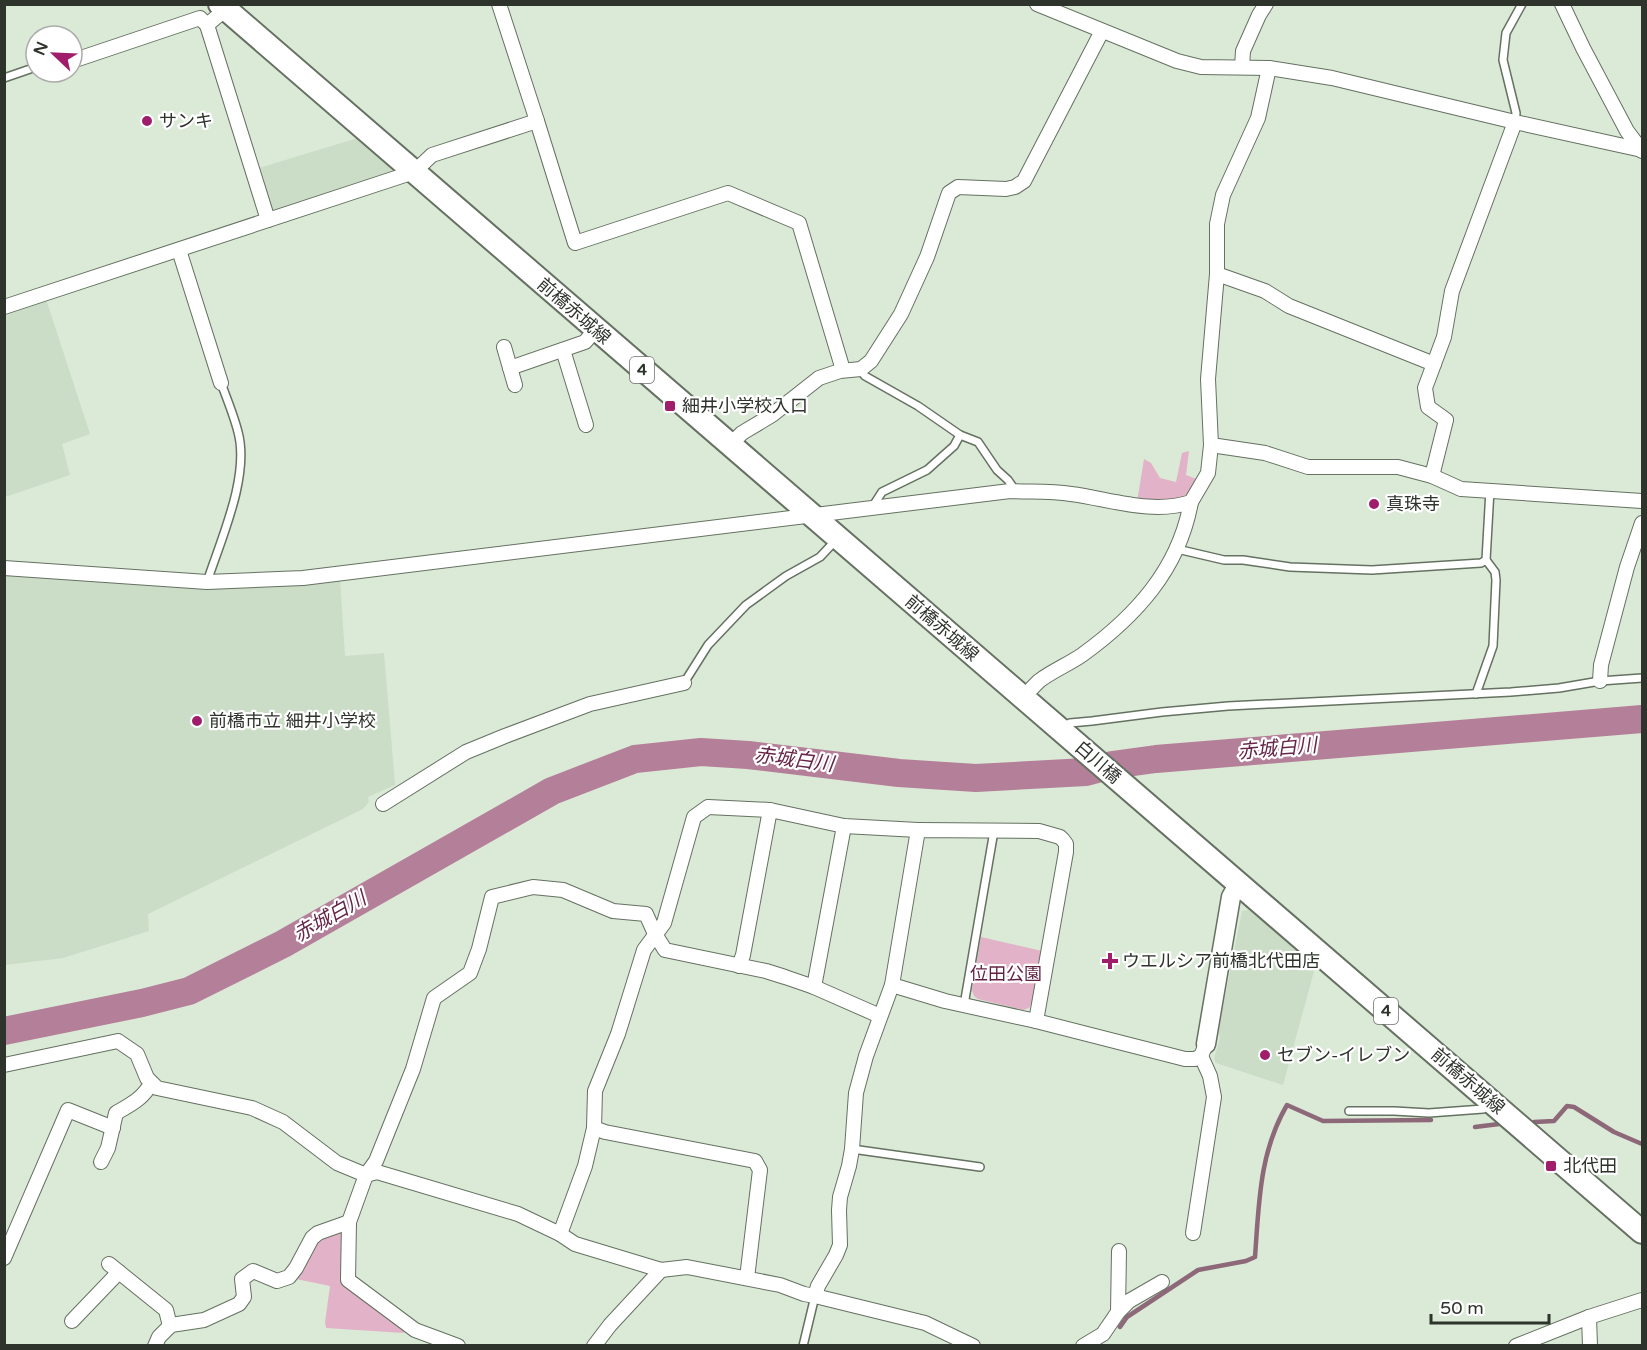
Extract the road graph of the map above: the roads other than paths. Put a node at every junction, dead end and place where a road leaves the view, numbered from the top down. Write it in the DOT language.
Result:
graph roads {
  1 [pos="499,4"];
  2 [pos="1037,4"];
  3 [pos="1266,4"];
  4 [pos="1522,4"];
  5 [pos="1562,4"];
  6 [pos="223,7"];
  7 [pos="207,25"];
  8 [pos="1102,31"];
  9 [pos="84,56"];
  10 [pos="1242,67"];
  11 [pos="1269,68"];
  12 [pos="24,72"];
  13 [pos="4,78"];
  14 [pos="537,120"];
  15 [pos="1515,122"];
  16 [pos="1642,150"];
  17 [pos="414,172"];
  18 [pos="268,220"];
  19 [pos="179,250"];
  20 [pos="1217,274"];
  21 [pos="4,307"];
  22 [pos="596,329"];
  23 [pos="504,347"];
  24 [pos="563,350"];
  25 [pos="1434,364"];
  26 [pos="510,369"];
  27 [pos="858,369"];
  28 [pos="843,370"];
  29 [pos="221,383"];
  30 [pos="515,385"];
  31 [pos="586,426"];
  32 [pos="960,435"];
  33 [pos="1211,445"];
  34 [pos="730,446"];
  35 [pos="1432,476"];
  36 [pos="1490,490"];
  37 [pos="1016,491"];
  38 [pos="1642,501"];
  39 [pos="1191,502"];
  40 [pos="872,509"];
  41 [pos="812,516"];
  42 [pos="1642,523"];
  43 [pos="837,538"];
  44 [pos="1177,549"];
  45 [pos="1486,560"];
  46 [pos="4,568"];
  47 [pos="207,582"];
  48 [pos="1642,678"];
  49 [pos="1600,681"];
  50 [pos="684,683"];
  51 [pos="1476,694"];
  52 [pos="1023,698"];
  53 [pos="1062,731"];
  54 [pos="1130,789"];
  55 [pos="383,804"];
  56 [pos="770,810"];
  57 [pos="844,826"];
  58 [pos="918,830"];
  59 [pos="994,831"];
  60 [pos="1239,883"];
  61 [pos="655,934"];
  62 [pos="739,966"];
  63 [pos="892,985"];
  64 [pos="814,987"];
  65 [pos="964,1005"];
  66 [pos="880,1016"];
  67 [pos="1036,1021"];
  68 [pos="1203,1050"];
  69 [pos="4,1065"];
  70 [pos="152,1083"];
  71 [pos="1495,1104"];
  72 [pos="1349,1112"];
  73 [pos="112,1128"];
  74 [pos="594,1128"];
  75 [pos="852,1149"];
  76 [pos="101,1162"];
  77 [pos="980,1167"];
  78 [pos="366,1175"];
  79 [pos="349,1222"];
  80 [pos="9,1232"];
  81 [pos="1642,1232"];
  82 [pos="1193,1233"];
  83 [pos="560,1234"];
  84 [pos="1119,1251"];
  85 [pos="4,1258"];
  86 [pos="661,1270"];
  87 [pos="747,1278"];
  88 [pos="1162,1282"];
  89 [pos="815,1296"];
  90 [pos="1642,1300"];
  91 [pos="1118,1312"];
  92 [pos="1589,1317"];
  93 [pos="72,1320"];
  94 [pos="170,1326"];
  95 [pos="155,1346"];
  96 [pos="458,1346"];
  97 [pos="594,1346"];
  98 [pos="803,1346"];
  99 [pos="973,1346"];
  100 [pos="1083,1346"];
  101 [pos="1516,1346"];
  102 [pos="1590,1346"];
  1 -- 14 [label="street"];
  2 -- 8 [label="street"];
  3 -- 10 [label="street"];
  4 -- 15 [label="lane"];
  5 -- 16 [label="street"];
  6 -- 7 [label="street"];
  6 -- 17 [label="main road, 前橋赤城線 / 4"];
  7 -- 9 [label="street"];
  7 -- 18 [label="street"];
  8 -- 10 [label="street"];
  8 -- 27 [label="street"];
  10 -- 11 [label="street"];
  11 -- 15 [label="street"];
  11 -- 20 [label="street"];
  12 -- 13 [label="lane"];
  14 -- 17 [label="street"];
  14 -- 28 [label="street"];
  15 -- 16 [label="street"];
  15 -- 25 [label="street"];
  17 -- 18 [label="street"];
  17 -- 22 [label="main road, 前橋赤城線 / 4"];
  18 -- 19 [label="street"];
  19 -- 21 [label="street"];
  19 -- 29 [label="street"];
  20 -- 25 [label="street"];
  20 -- 33 [label="street"];
  22 -- 24 [label="street"];
  22 -- 34 [label="main road, 前橋赤城線 / 4"];
  23 -- 26 [label="street"];
  24 -- 26 [label="street"];
  24 -- 31 [label="street"];
  25 -- 35 [label="street"];
  26 -- 30 [label="street"];
  27 -- 28 [label="street"];
  27 -- 32 [label="lane"];
  28 -- 34 [label="street"];
  29 -- 47 [label="lane"];
  32 -- 37 [label="lane"];
  32 -- 40 [label="lane"];
  33 -- 35 [label="street"];
  33 -- 39 [label="street"];
  34 -- 41 [label="main road, 前橋赤城線 / 4"];
  35 -- 36 [label="street"];
  36 -- 38 [label="street"];
  36 -- 45 [label="lane"];
  37 -- 39 [label="street"];
  37 -- 40 [label="street"];
  39 -- 44 [label="street"];
  40 -- 41 [label="street"];
  41 -- 43 [label="main road, 前橋赤城線 / 4"];
  41 -- 47 [label="street"];
  42 -- 49 [label="street"];
  43 -- 50 [label="lane"];
  43 -- 52 [label="main road, 前橋赤城線 / 4"];
  44 -- 45 [label="lane"];
  44 -- 52 [label="street"];
  45 -- 51 [label="lane"];
  46 -- 47 [label="street"];
  48 -- 49 [label="lane"];
  49 -- 51 [label="lane"];
  50 -- 55 [label="street"];
  51 -- 53 [label="lane"];
  52 -- 53 [label="main road, 前橋赤城線 / 4"];
  53 -- 54 [label="main road, 白川橋 / 4"];
  54 -- 60 [label="main road, 前橋赤城線 / 4"];
  56 -- 57 [label="street"];
  56 -- 61 [label="street"];
  56 -- 62 [label="street"];
  57 -- 58 [label="street"];
  57 -- 64 [label="street"];
  58 -- 59 [label="street"];
  58 -- 63 [label="street"];
  59 -- 65 [label="lane"];
  59 -- 67 [label="street"];
  60 -- 68 [label="street"];
  60 -- 71 [label="main road, 前橋赤城線 / 4"];
  61 -- 62 [label="street"];
  61 -- 74 [label="street"];
  61 -- 78 [label="street"];
  62 -- 64 [label="street"];
  63 -- 65 [label="street"];
  63 -- 66 [label="street"];
  64 -- 66 [label="street"];
  65 -- 67 [label="street"];
  66 -- 75 [label="street"];
  67 -- 68 [label="street"];
  68 -- 82 [label="street"];
  69 -- 70 [label="street"];
  70 -- 73 [label="street"];
  70 -- 78 [label="street"];
  71 -- 72 [label="lane"];
  71 -- 81 [label="main road, 前橋赤城線 / 4"];
  73 -- 76 [label="street"];
  73 -- 80 [label="street"];
  74 -- 83 [label="street"];
  74 -- 87 [label="street"];
  75 -- 77 [label="lane"];
  75 -- 89 [label="street"];
  78 -- 79 [label="street"];
  78 -- 83 [label="street"];
  79 -- 94 [label="street"];
  79 -- 96 [label="street"];
  80 -- 85 [label="street"];
  83 -- 86 [label="street"];
  84 -- 91 [label="street"];
  86 -- 87 [label="street"];
  86 -- 97 [label="street"];
  87 -- 89 [label="street"];
  88 -- 91 [label="street"];
  89 -- 98 [label="lane"];
  89 -- 99 [label="street"];
  90 -- 92 [label="street"];
  91 -- 100 [label="street"];
  92 -- 101 [label="street"];
  92 -- 102 [label="street"];
  93 -- 94 [label="street"];
  94 -- 95 [label="street"];
}
